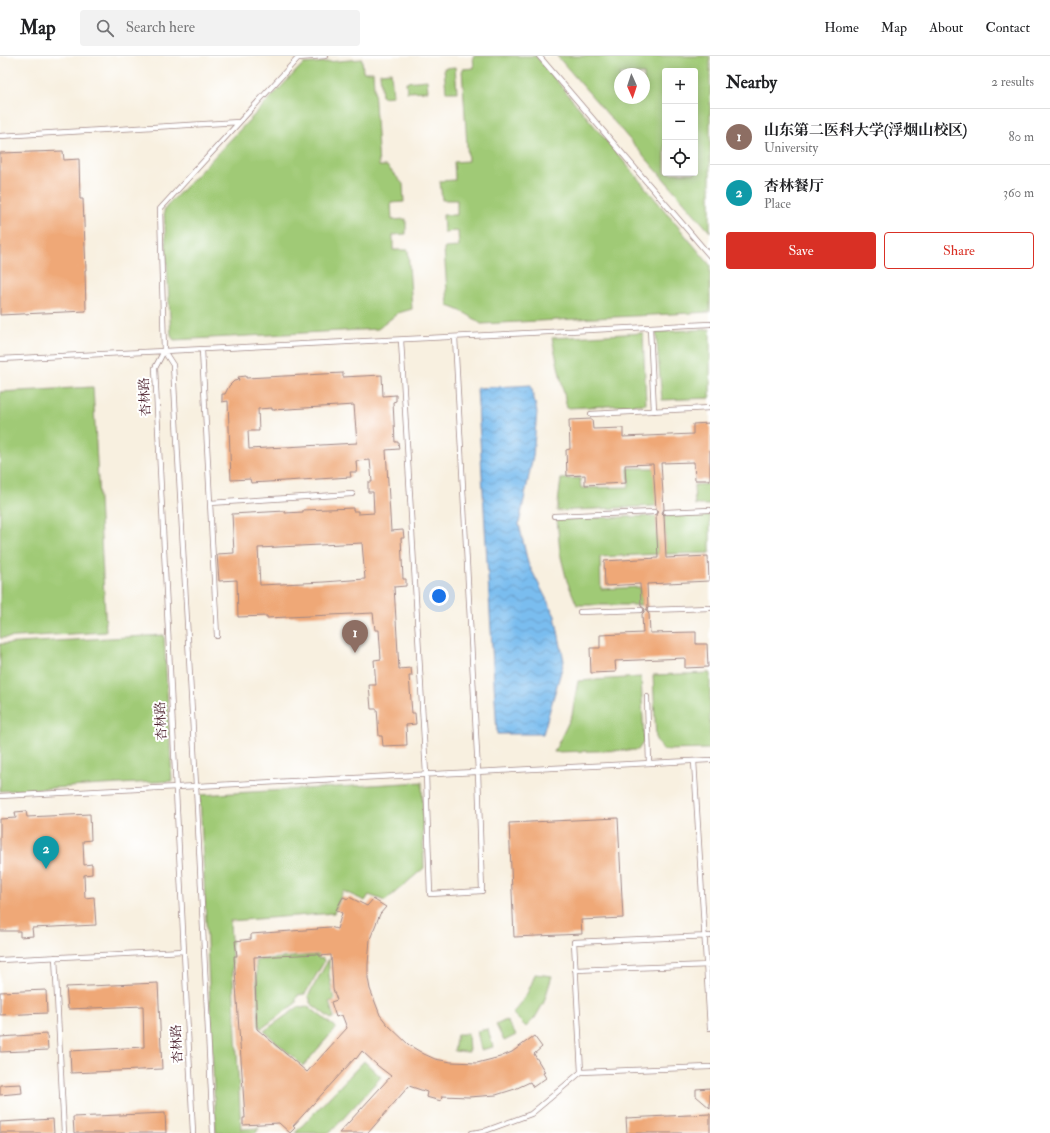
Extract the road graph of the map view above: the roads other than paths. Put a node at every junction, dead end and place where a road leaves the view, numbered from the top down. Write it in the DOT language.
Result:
graph roads {
  1 [pos="326,56"];
  2 [pos="539,56"];
  3 [pos="239,122"];
  4 [pos="0,136"];
  5 [pos="710,256"];
  6 [pos="710,324"];
  7 [pos="650,328"];
  8 [pos="456,337"];
  9 [pos="401,340"];
  10 [pos="202,350"];
  11 [pos="164,351"];
  12 [pos="0,359"];
  13 [pos="710,408"];
  14 [pos="654,411"];
  15 [pos="591,414"];
  16 [pos="352,494"];
  17 [pos="210,503"];
  18 [pos="710,510"];
  19 [pos="654,512"];
  20 [pos="666,512"];
  21 [pos="554,516"];
  22 [pos="710,608"];
  23 [pos="641,610"];
  24 [pos="650,610"];
  25 [pos="580,612"];
  26 [pos="217,636"];
  27 [pos="647,697"];
  28 [pos="710,760"];
  29 [pos="694,761"];
  30 [pos="649,763"];
  31 [pos="478,772"];
  32 [pos="426,774"];
  33 [pos="196,786"];
  34 [pos="176,787"];
  35 [pos="0,796"];
  36 [pos="704,936"];
  37 [pos="710,936"];
  38 [pos="184,951"];
  39 [pos="55,957"];
  40 [pos="0,960"];
  41 [pos="708,965"];
  42 [pos="575,970"];
  43 [pos="710,1028"];
  44 [pos="710,1067"];
  45 [pos="581,1072"];
  46 [pos="64,1133"];
  47 [pos="193,1133"];
  48 [pos="213,1133"];
  49 [pos="472,1133"];
  1 -- 3 [label="lane"];
  2 -- 5 [label="lane"];
  3 -- 4 [label="lane"];
  3 -- 11 [label="lane"];
  6 -- 7 [label="lane"];
  7 -- 8 [label="lane"];
  7 -- 14 [label="lane"];
  8 -- 9 [label="lane"];
  8 -- 31 [label="lane"];
  9 -- 10 [label="lane"];
  9 -- 32 [label="lane"];
  10 -- 11 [label="lane"];
  10 -- 17 [label="lane"];
  11 -- 12 [label="lane"];
  11 -- 33 [label="lane"];
  11 -- 34 [label="lane, 杏林路"];
  13 -- 14 [label="lane"];
  14 -- 15 [label="lane"];
  16 -- 17 [label="lane"];
  17 -- 26 [label="lane"];
  18 -- 20 [label="lane"];
  19 -- 21 [label="lane"];
  22 -- 24 [label="lane"];
  23 -- 25 [label="lane"];
  27 -- 30 [label="lane"];
  28 -- 29 [label="lane"];
  29 -- 30 [label="lane"];
  29 -- 36 [label="lane"];
  30 -- 31 [label="lane"];
  31 -- 32 [label="lane"];
  31 -- 32 [label="lane"];
  32 -- 33 [label="lane"];
  33 -- 34 [label="lane"];
  33 -- 48 [label="lane"];
  34 -- 35 [label="lane"];
  34 -- 38 [label="lane, 杏林路"];
  36 -- 37 [label="lane"];
  36 -- 41 [label="lane"];
  36 -- 42 [label="lane"];
  38 -- 39 [label="lane"];
  38 -- 47 [label="lane, 杏林路"];
  39 -- 40 [label="lane"];
  39 -- 46 [label="lane"];
  41 -- 42 [label="lane"];
  41 -- 43 [label="lane"];
  42 -- 45 [label="lane"];
  44 -- 45 [label="lane"];
  45 -- 49 [label="lane"];
}
